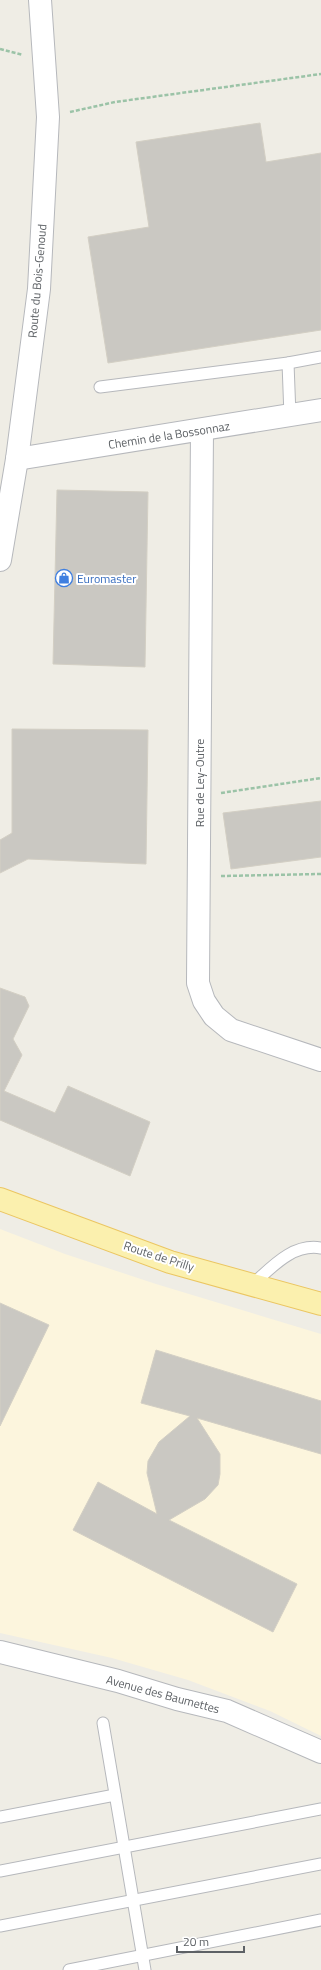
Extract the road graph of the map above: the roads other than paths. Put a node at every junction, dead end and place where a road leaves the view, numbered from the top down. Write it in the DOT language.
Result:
graph roads {
  1 [pos="40,0"];
  2 [pos="321,357"];
  3 [pos="288,363"];
  4 [pos="100,387"];
  5 [pos="321,410"];
  6 [pos="290,416"];
  7 [pos="202,430"];
  8 [pos="17,459"];
  9 [pos="0,560"];
  10 [pos="321,1060"];
  11 [pos="0,1199"];
  12 [pos="321,1248"];
  13 [pos="253,1284"];
  14 [pos="321,1304"];
  15 [pos="0,1652"];
  16 [pos="103,1722"];
  17 [pos="321,1752"];
  18 [pos="115,1795"];
  19 [pos="321,1809"];
  20 [pos="0,1817"];
  21 [pos="124,1847"];
  22 [pos="321,1864"];
  23 [pos="0,1871"];
  24 [pos="133,1901"];
  25 [pos="321,1920"];
  26 [pos="0,1926"];
  27 [pos="142,1955"];
  28 [pos="68,1970"];
  29 [pos="145,1970"];
  1 -- 8 [label="street, Route du Bois-Genoud"];
  2 -- 3 [label="lane"];
  3 -- 4 [label="lane"];
  3 -- 6 [label="lane"];
  5 -- 6 [label="street, Chemin de la Bossonnaz"];
  6 -- 7 [label="street, Chemin de la Bossonnaz"];
  7 -- 8 [label="street, Chemin de la Bossonnaz"];
  7 -- 10 [label="street, Rue de Ley-Outre"];
  8 -- 9 [label="street, Route du Bois-Genoud"];
  11 -- 13 [label="main road, Route de Prilly"];
  12 -- 13 [label="lane"];
  13 -- 14 [label="main road, Route de Prilly"];
  15 -- 17 [label="street, Avenue des Baumettes"];
  16 -- 18 [label="lane"];
  18 -- 20 [label="lane"];
  18 -- 21 [label="lane"];
  19 -- 21 [label="lane"];
  21 -- 23 [label="lane"];
  21 -- 24 [label="lane"];
  22 -- 24 [label="lane"];
  24 -- 26 [label="lane"];
  24 -- 27 [label="lane"];
  25 -- 27 [label="lane"];
  27 -- 28 [label="lane"];
  27 -- 29 [label="lane"];
}
